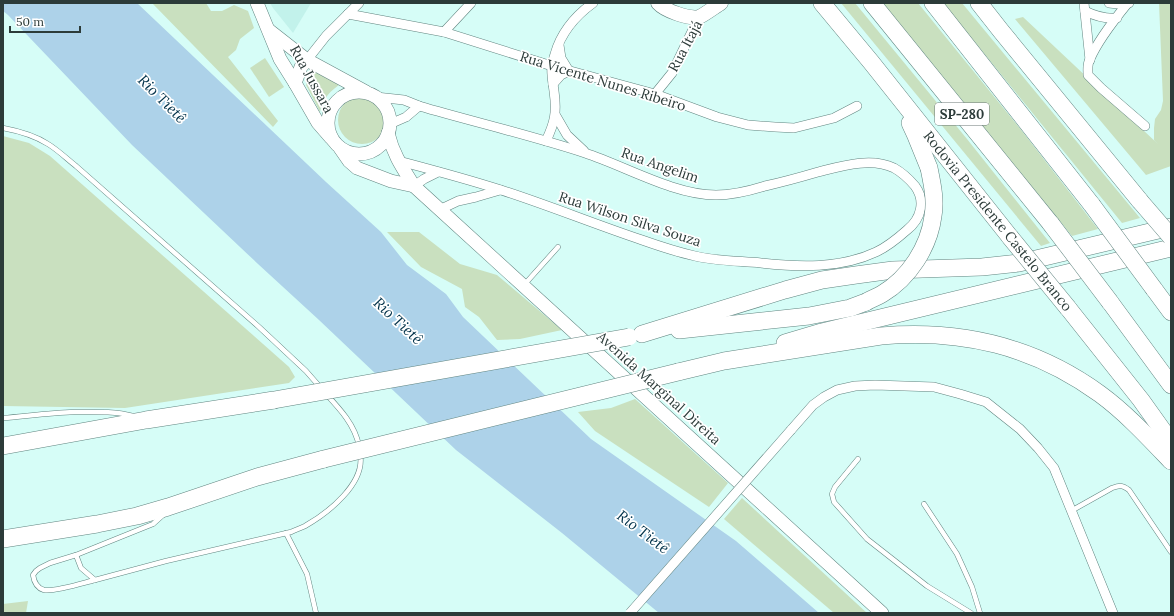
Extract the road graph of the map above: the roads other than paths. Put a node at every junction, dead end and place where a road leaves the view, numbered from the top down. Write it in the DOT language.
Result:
graph roads {
  1 [pos="257,3"];
  2 [pos="359,3"];
  3 [pos="471,3"];
  4 [pos="593,3"];
  5 [pos="658,3"];
  6 [pos="721,3"];
  7 [pos="822,3"];
  8 [pos="872,3"];
  9 [pos="933,3"];
  10 [pos="976,3"];
  11 [pos="979,3"];
  12 [pos="1109,3"];
  13 [pos="1128,4"];
  14 [pos="1085,7"];
  15 [pos="348,14"];
  16 [pos="699,17"];
  17 [pos="1117,18"];
  18 [pos="269,30"];
  19 [pos="444,32"];
  20 [pos="1001,32"];
  21 [pos="558,43"];
  22 [pos="307,60"];
  23 [pos="1090,60"];
  24 [pos="871,62"];
  25 [pos="552,66"];
  26 [pos="569,71"];
  27 [pos="295,83"];
  28 [pos="553,84"];
  29 [pos="655,94"];
  30 [pos="371,95"];
  31 [pos="419,106"];
  32 [pos="857,106"];
  33 [pos="556,116"];
  34 [pos="1145,126"];
  35 [pos="3,128"];
  36 [pos="389,128"];
  37 [pos="546,141"];
  38 [pos="336,143"];
  39 [pos="586,153"];
  40 [pos="399,161"];
  41 [pos="438,172"];
  42 [pos="414,186"];
  43 [pos="500,190"];
  44 [pos="439,210"];
  45 [pos="911,227"];
  46 [pos="1171,227"];
  47 [pos="1171,237"];
  48 [pos="558,247"];
  49 [pos="1171,248"];
  50 [pos="523,286"];
  51 [pos="1171,312"];
  52 [pos="635,336"];
  53 [pos="718,362"];
  54 [pos="1171,385"];
  55 [pos="3,418"];
  56 [pos="146,420"];
  57 [pos="1171,442"];
  58 [pos="3,446"];
  59 [pos="858,459"];
  60 [pos="1171,461"];
  61 [pos="924,504"];
  62 [pos="168,507"];
  63 [pos="1071,511"];
  64 [pos="286,533"];
  65 [pos="3,539"];
  66 [pos="1171,552"];
  67 [pos="76,555"];
  68 [pos="95,580"];
  69 [pos="316,613"];
  70 [pos="630,613"];
  71 [pos="882,613"];
  72 [pos="971,613"];
  73 [pos="980,613"];
  74 [pos="1113,613"];
  1 -- 18 [label="main road, Rua Jussara"];
  2 -- 15 [label="street"];
  3 -- 19 [label="street"];
  4 -- 21 [label="street"];
  5 -- 16 [label="main road"];
  6 -- 16 [label="main road, Rua Itajá"];
  7 -- 24 [label="highway, Rodovia Presidente Castelo Branco"];
  8 -- 54 [label="highway, SP-280, bridge"];
  9 -- 51 [label="highway, SP-280, bridge"];
  10 -- 20 [label="highway"];
  11 -- 20 [label="highway"];
  12 -- 13 [label="street"];
  13 -- 17 [label="street"];
  14 -- 17 [label="street"];
  14 -- 23 [label="street"];
  15 -- 19 [label="street, Rua Vicente Nunes Ribeiro"];
  15 -- 22 [label="street"];
  16 -- 29 [label="street, Rua Itajá"];
  17 -- 23 [label="street"];
  18 -- 22 [label="main road, Rua Jussara"];
  18 -- 27 [label="main road, Rua Jussara"];
  19 -- 25 [label="street, Rua Vicente Nunes Ribeiro"];
  20 -- 47 [label="highway, bridge"];
  21 -- 25 [label="street"];
  21 -- 26 [label="street"];
  22 -- 27 [label="main road"];
  22 -- 30 [label="main road, Rua Jussara"];
  23 -- 34 [label="street"];
  24 -- 52 [label="highway, bridge"];
  24 -- 57 [label="highway, Rodovia Presidente Castelo Branco, bridge"];
  25 -- 26 [label="street, Rua Vicente Nunes Ribeiro"];
  25 -- 28 [label="street"];
  26 -- 28 [label="street"];
  26 -- 29 [label="street, Rua Vicente Nunes Ribeiro"];
  27 -- 38 [label="main road, Rua Jussara"];
  28 -- 33 [label="street"];
  29 -- 32 [label="street, Rua Vicente Nunes Ribeiro"];
  30 -- 31 [label="street, Rua Angelim"];
  30 -- 36 [label="main road"];
  30 -- 38 [label="main road"];
  31 -- 36 [label="street"];
  31 -- 37 [label="street, Rua Angelim"];
  33 -- 37 [label="street"];
  33 -- 39 [label="street"];
  35 -- 64 [label="lane"];
  36 -- 38 [label="main road"];
  36 -- 40 [label="main road, Avenida Marginal Direita"];
  37 -- 39 [label="street, Rua Angelim"];
  38 -- 42 [label="main road"];
  39 -- 45 [label="street, Rua Angelim"];
  40 -- 41 [label="street, Rua Wilson Silva Souza"];
  40 -- 42 [label="main road, Avenida Marginal Direita"];
  41 -- 42 [label="street"];
  41 -- 43 [label="street, Rua Wilson Silva Souza"];
  42 -- 44 [label="main road, Avenida Marginal Direita"];
  43 -- 44 [label="street"];
  43 -- 45 [label="street, Rua Wilson Silva Souza"];
  44 -- 50 [label="main road, Avenida Marginal Direita"];
  46 -- 52 [label="highway"];
  48 -- 50 [label="lane"];
  49 -- 53 [label="highway"];
  50 -- 71 [label="main road, Avenida Marginal Direita"];
  52 -- 56 [label="highway, bridge"];
  53 -- 60 [label="highway"];
  53 -- 62 [label="highway, bridge"];
  55 -- 56 [label="lane"];
  56 -- 58 [label="highway"];
  59 -- 72 [label="lane"];
  61 -- 73 [label="lane"];
  62 -- 65 [label="highway"];
  62 -- 67 [label="lane"];
  63 -- 66 [label="lane"];
  63 -- 70 [label="street, bridge"];
  63 -- 74 [label="street"];
  64 -- 68 [label="lane"];
  64 -- 69 [label="lane"];
  67 -- 68 [label="lane"];
  67 -- 68 [label="lane"];
}
